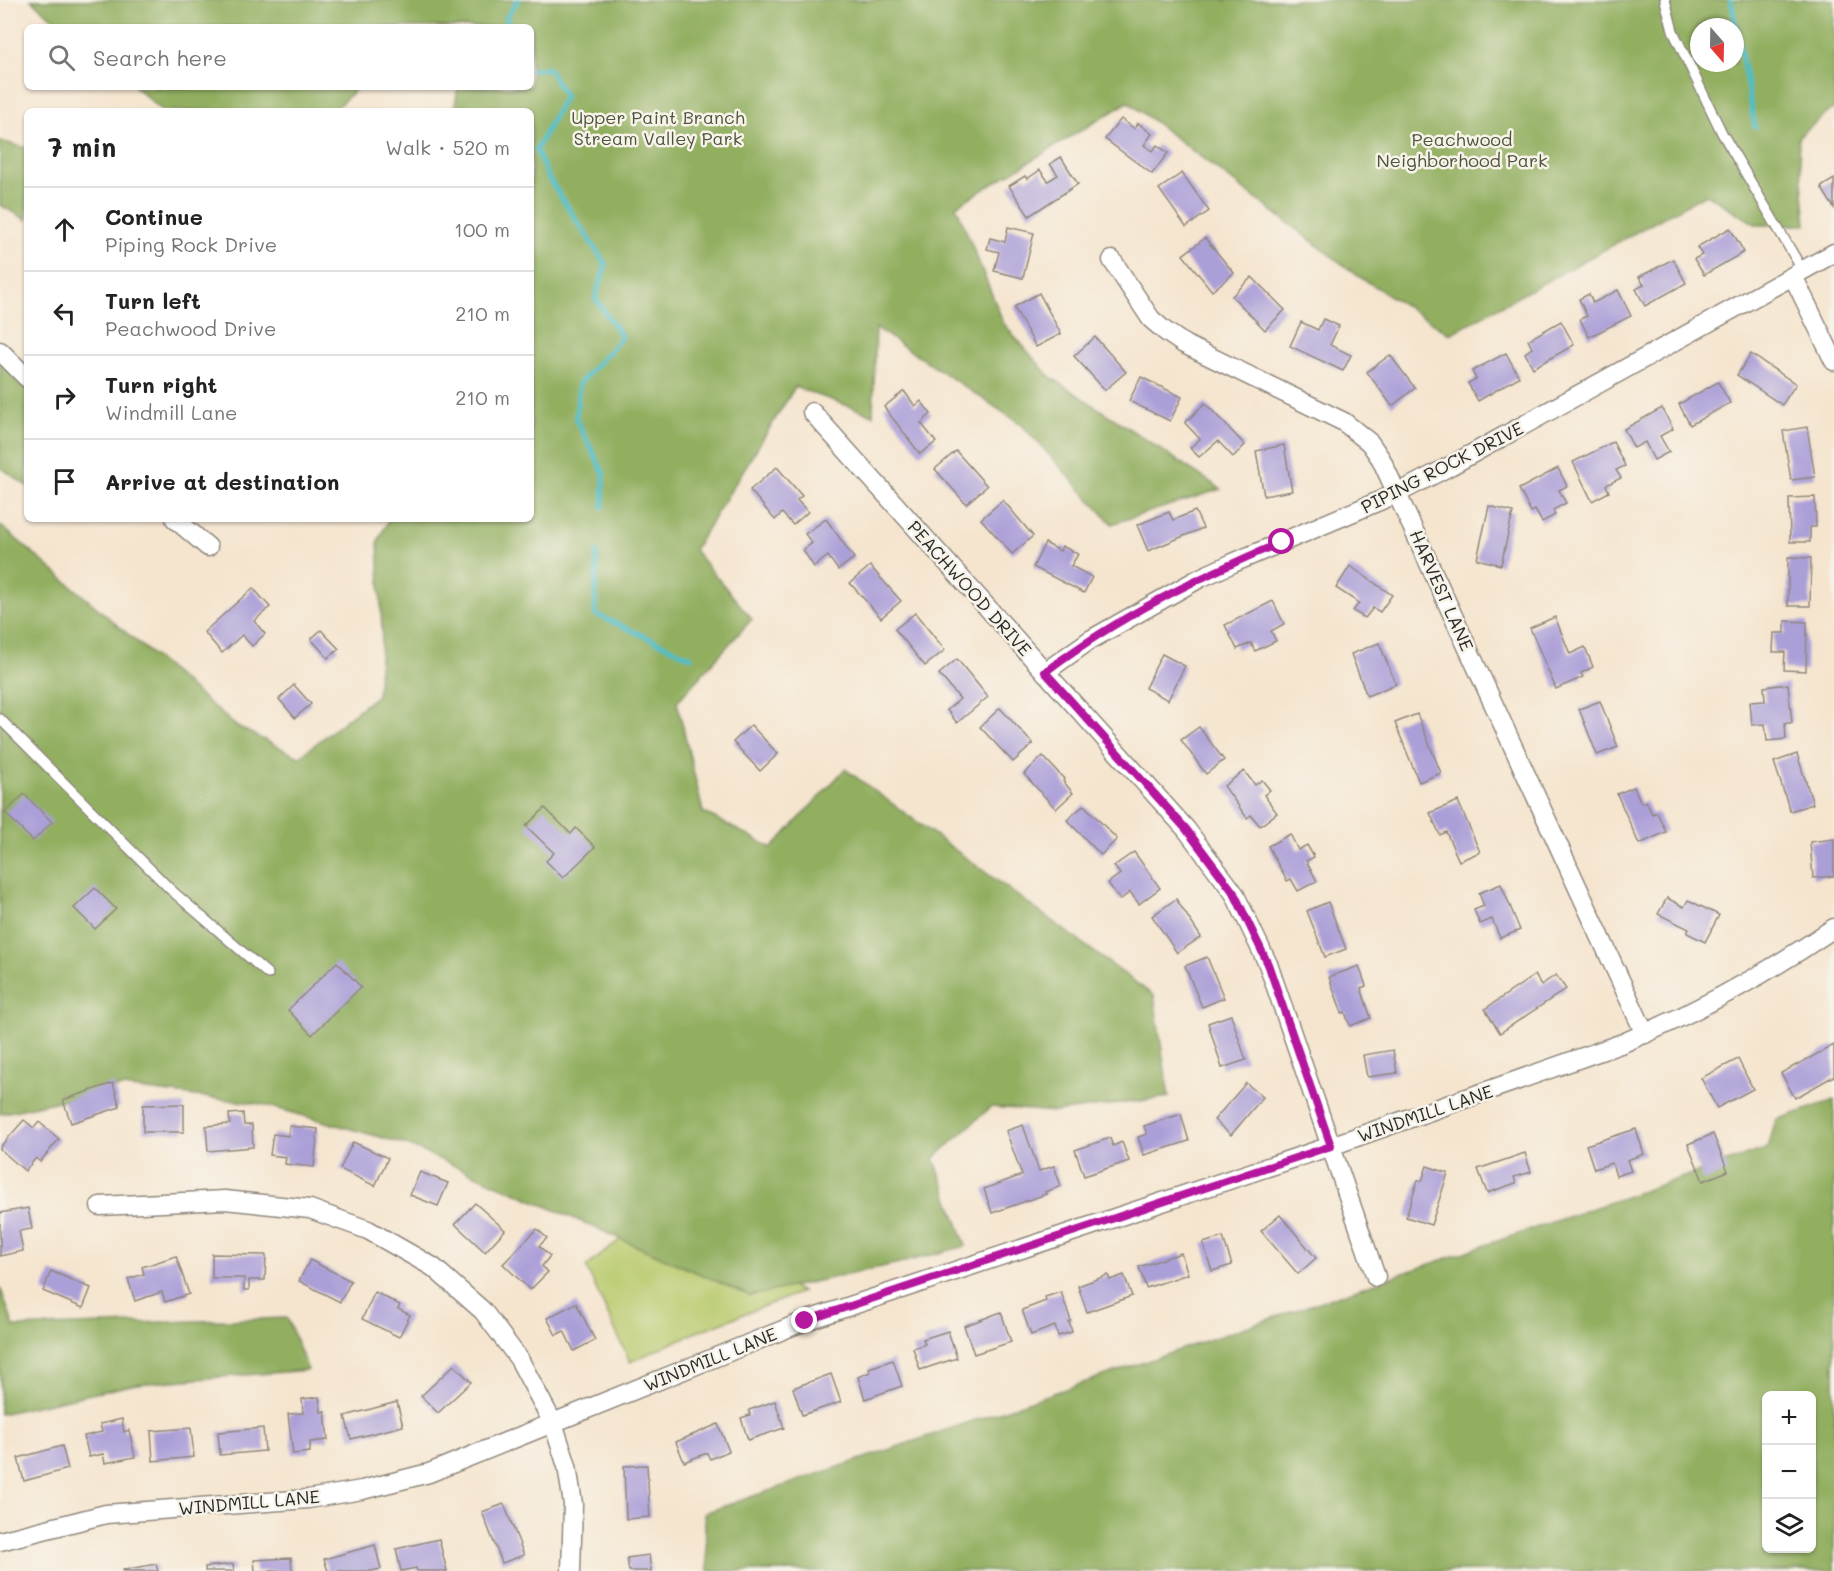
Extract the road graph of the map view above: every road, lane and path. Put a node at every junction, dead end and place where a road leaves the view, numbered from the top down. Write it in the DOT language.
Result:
graph roads {
  1 [pos="1665,0"];
  2 [pos="1834,253"];
  3 [pos="1112,260"];
  4 [pos="1798,274"];
  5 [pos="0,351"];
  6 [pos="1834,361"];
  7 [pos="24,375"];
  8 [pos="812,412"];
  9 [pos="1398,493"];
  10 [pos="179,522"];
  11 [pos="208,547"];
  12 [pos="1045,672"];
  13 [pos="0,718"];
  14 [pos="1834,928"];
  15 [pos="268,974"];
  16 [pos="1645,1034"];
  17 [pos="1331,1146"];
  18 [pos="100,1206"];
  19 [pos="1376,1277"];
  20 [pos="553,1423"];
  21 [pos="0,1541"];
  22 [pos="571,1571"];
  1 -- 4 [label="lane"];
  2 -- 4 [label="street, PIPING ROCK DRIVE"];
  3 -- 9 [label="street, HARVEST LANE"];
  4 -- 6 [label="street"];
  4 -- 9 [label="street, PIPING ROCK DRIVE"];
  5 -- 7 [label="street"];
  8 -- 12 [label="street, PEACHWOOD DRIVE"];
  9 -- 12 [label="street, PIPING ROCK DRIVE"];
  9 -- 16 [label="street, HARVEST LANE"];
  10 -- 11 [label="street"];
  12 -- 17 [label="street, PEACHWOOD DRIVE"];
  13 -- 15 [label="lane"];
  14 -- 16 [label="street, WINDMILL LANE"];
  16 -- 17 [label="street, WINDMILL LANE"];
  17 -- 19 [label="street, PEACHWOOD DRIVE"];
  17 -- 20 [label="street, WINDMILL LANE"];
  18 -- 20 [label="street"];
  20 -- 21 [label="street, WINDMILL LANE"];
  20 -- 22 [label="street"];
}
